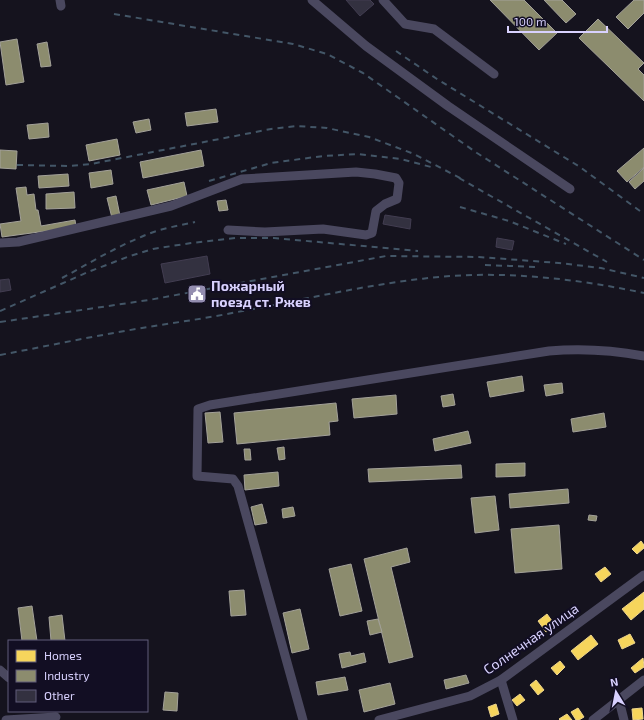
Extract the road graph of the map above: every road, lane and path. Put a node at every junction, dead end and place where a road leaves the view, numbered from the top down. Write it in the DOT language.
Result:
graph roads {
  1 [pos="312,0"];
  2 [pos="383,0"];
  3 [pos="494,74"];
  4 [pos="570,189"];
  5 [pos="228,230"];
  6 [pos="0,243"];
  7 [pos="644,356"];
  8 [pos="644,575"];
  9 [pos="0,670"];
  10 [pos="8,677"];
  11 [pos="500,680"];
  12 [pos="644,680"];
  13 [pos="619,700"];
  14 [pos="50,712"];
  15 [pos="59,718"];
  16 [pos="6,720"];
  17 [pos="303,720"];
  18 [pos="379,720"];
  19 [pos="513,720"];
  20 [pos="593,720"];
  21 [pos="624,720"];
  1 -- 4 [label="street"];
  2 -- 3 [label="street"];
  5 -- 6 [label="street"];
  7 -- 17 [label="street"];
  8 -- 11 [label="street, Солнечная улица"];
  9 -- 10 [label="street"];
  11 -- 18 [label="street, Солнечная улица"];
  11 -- 19 [label="street"];
  12 -- 13 [label="street"];
  13 -- 20 [label="street"];
  13 -- 21 [label="street"];
  14 -- 15 [label="street"];
  15 -- 16 [label="street"];
}
